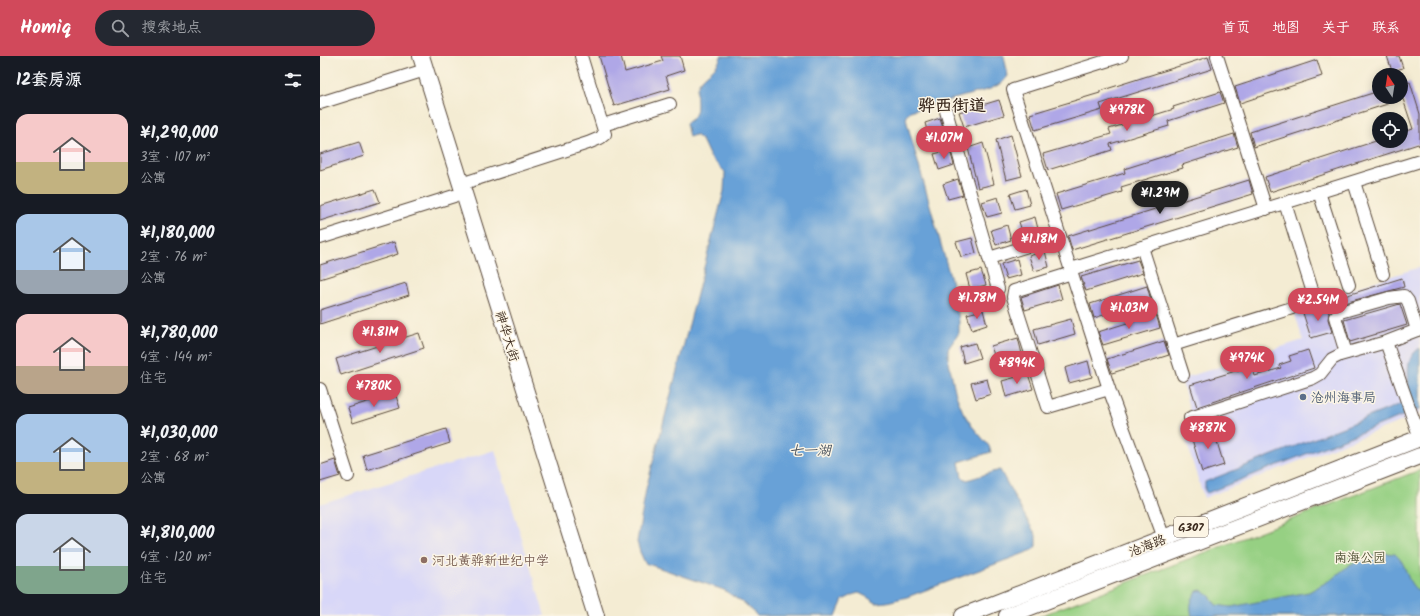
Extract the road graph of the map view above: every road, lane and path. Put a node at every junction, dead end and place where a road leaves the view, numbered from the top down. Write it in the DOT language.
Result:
graph roads {
  1 [pos="410,56"];
  2 [pos="582,56"];
  3 [pos="1122,56"];
  4 [pos="1217,56"];
  5 [pos="420,66"];
  6 [pos="320,103"];
  7 [pos="670,104"];
  8 [pos="946,111"];
  9 [pos="603,125"];
  10 [pos="1420,161"];
  11 [pos="1354,182"];
  12 [pos="457,190"];
  13 [pos="1319,192"];
  14 [pos="1285,203"];
  15 [pos="1266,209"];
  16 [pos="1060,236"];
  17 [pos="320,238"];
  18 [pos="1142,247"];
  19 [pos="989,258"];
  20 [pos="1072,271"];
  21 [pos="1383,274"];
  22 [pos="1349,285"];
  23 [pos="998,289"];
  24 [pos="1314,296"];
  25 [pos="1292,308"];
  26 [pos="1419,330"];
  27 [pos="1386,342"];
  28 [pos="1173,345"];
  29 [pos="1346,353"];
  30 [pos="1183,376"];
  31 [pos="320,389"];
  32 [pos="1109,389"];
  33 [pos="1190,418"];
  34 [pos="1420,438"];
  35 [pos="1420,456"];
  36 [pos="348,476"];
  37 [pos="1164,538"];
  38 [pos="585,616"];
  39 [pos="596,616"];
  40 [pos="963,616"];
  41 [pos="1007,616"];
  1 -- 5 [label="main road, 神华大街"];
  2 -- 9 [label="street"];
  3 -- 16 [label="street"];
  4 -- 15 [label="street"];
  5 -- 6 [label="street"];
  5 -- 12 [label="main road, 神华大街"];
  7 -- 9 [label="street"];
  8 -- 19 [label="street"];
  9 -- 12 [label="street"];
  10 -- 11 [label="street"];
  11 -- 13 [label="street"];
  11 -- 21 [label="street"];
  12 -- 17 [label="street"];
  12 -- 38 [label="main road, 神华大街"];
  12 -- 39 [label="main road, 神华大街"];
  13 -- 14 [label="street"];
  13 -- 22 [label="street"];
  14 -- 15 [label="street"];
  14 -- 24 [label="street"];
  15 -- 18 [label="street"];
  16 -- 19 [label="street"];
  16 -- 20 [label="street"];
  18 -- 20 [label="street"];
  18 -- 28 [label="street"];
  19 -- 23 [label="street"];
  20 -- 32 [label="street"];
  20 -- 32 [label="street"];
  25 -- 28 [label="street"];
  26 -- 27 [label="street"];
  26 -- 29 [label="street"];
  27 -- 29 [label="street"];
  27 -- 34 [label="street"];
  28 -- 30 [label="street"];
  29 -- 33 [label="street"];
  31 -- 36 [label="street"];
  32 -- 37 [label="street"];
  34 -- 37 [label="main road, 沧海路 / G307"];
  35 -- 41 [label="main road, 沧海路 / G307"];
  37 -- 40 [label="main road, 沧海路 / G307"];
}
